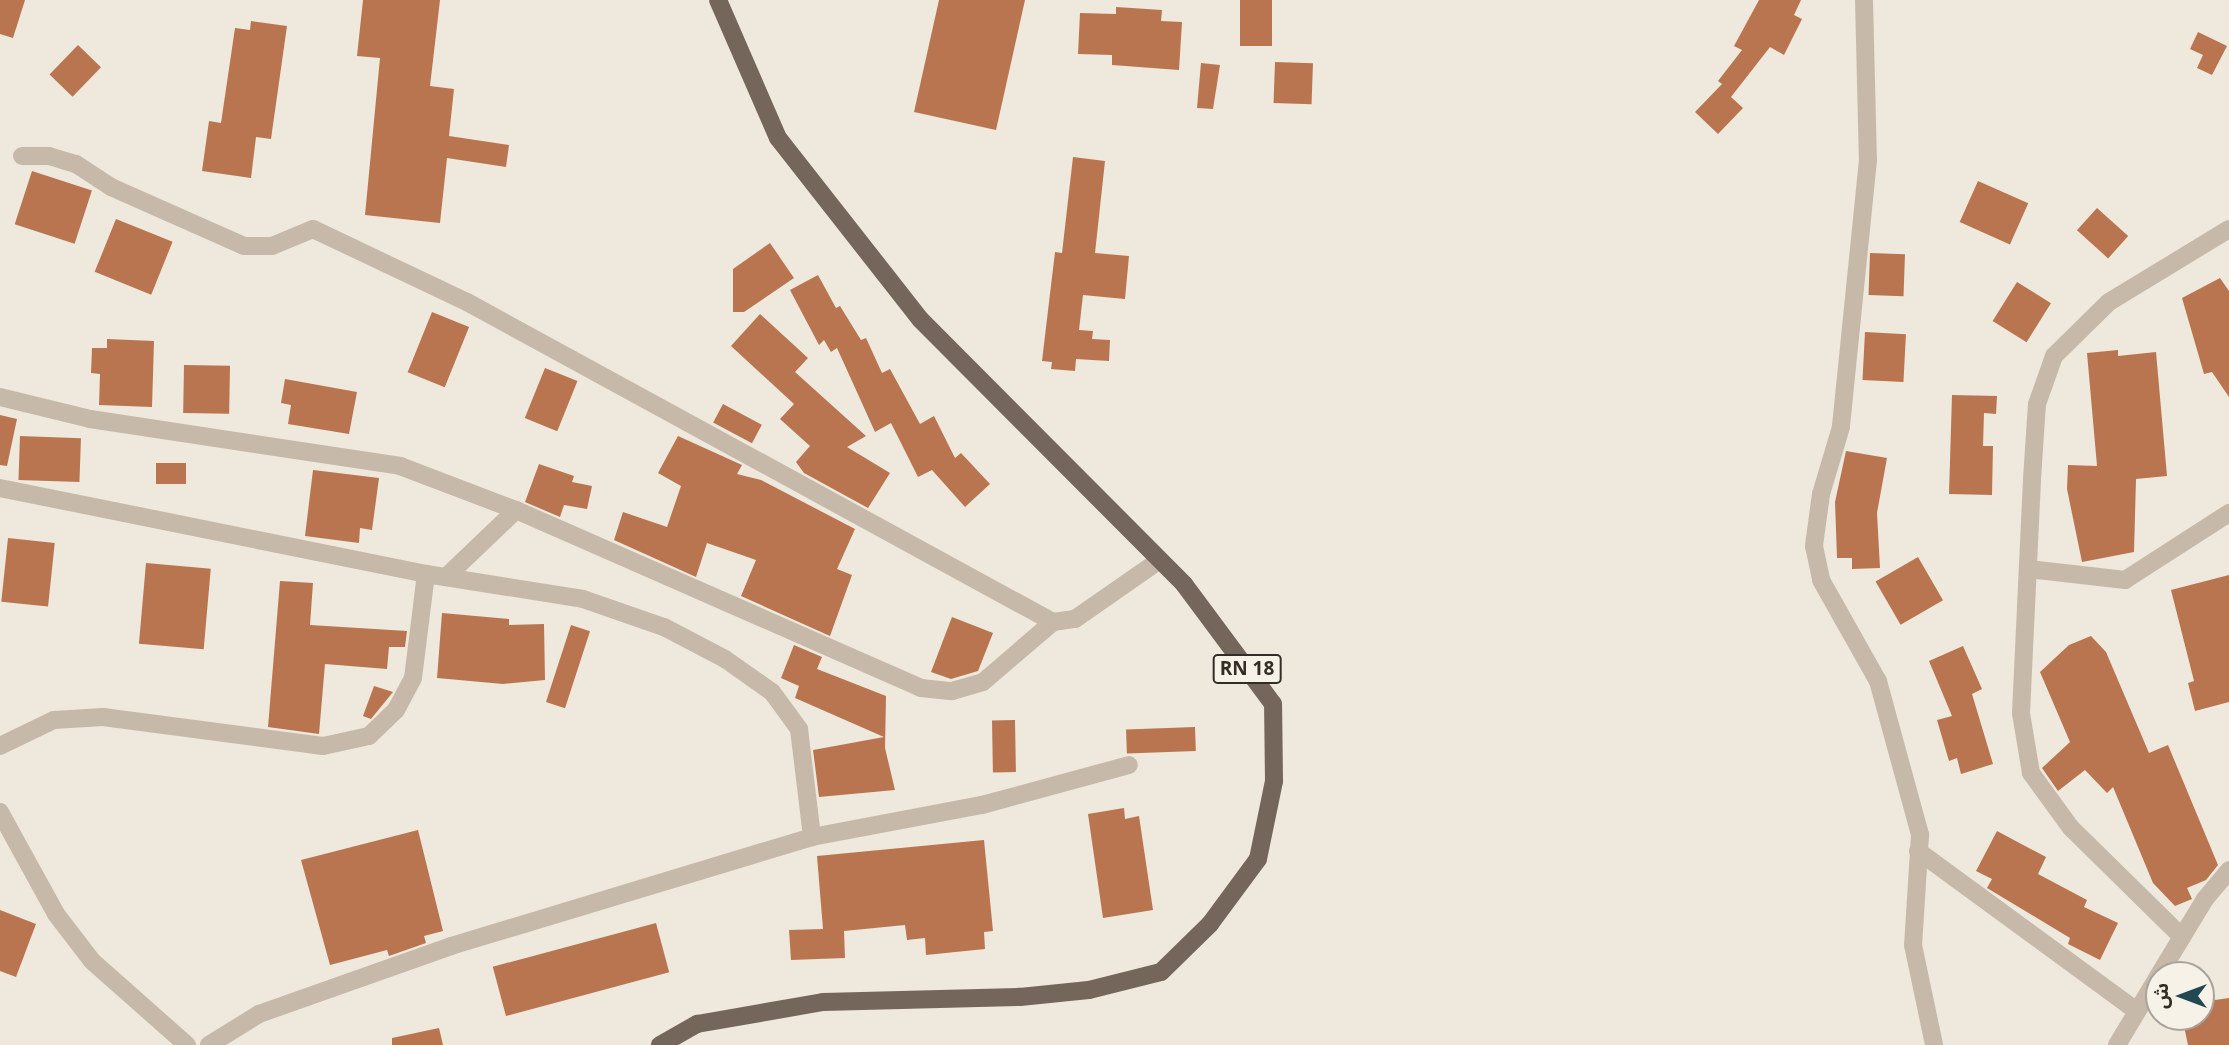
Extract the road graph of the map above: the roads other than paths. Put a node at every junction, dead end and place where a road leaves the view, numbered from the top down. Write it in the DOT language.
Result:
graph roads {
  1 [pos="718,0"];
  2 [pos="1864,0"];
  3 [pos="22,156"];
  4 [pos="2229,229"];
  5 [pos="0,397"];
  6 [pos="0,488"];
  7 [pos="516,510"];
  8 [pos="2229,513"];
  9 [pos="1160,560"];
  10 [pos="2029,569"];
  11 [pos="426,574"];
  12 [pos="446,577"];
  13 [pos="1053,622"];
  14 [pos="0,746"];
  15 [pos="1129,765"];
  16 [pos="0,812"];
  17 [pos="813,837"];
  18 [pos="1918,851"];
  19 [pos="2229,870"];
  20 [pos="2229,894"];
  21 [pos="2205,899"];
  22 [pos="2182,937"];
  23 [pos="2167,961"];
  24 [pos="2145,998"];
  25 [pos="2137,1011"];
  26 [pos="187,1045"];
  27 [pos="209,1045"];
  28 [pos="660,1045"];
  29 [pos="1934,1045"];
  30 [pos="2117,1045"];
  1 -- 9 [label="main road, RN 18"];
  2 -- 18 [label="street"];
  3 -- 13 [label="street"];
  4 -- 10 [label="street"];
  5 -- 7 [label="street"];
  6 -- 11 [label="street"];
  7 -- 12 [label="street"];
  7 -- 13 [label="street"];
  8 -- 10 [label="street"];
  9 -- 13 [label="street"];
  9 -- 28 [label="main road, RN 18"];
  10 -- 22 [label="street"];
  11 -- 12 [label="street"];
  11 -- 14 [label="street"];
  12 -- 17 [label="street"];
  15 -- 17 [label="street"];
  16 -- 26 [label="street"];
  17 -- 27 [label="street"];
  18 -- 25 [label="street"];
  18 -- 29 [label="street"];
  19 -- 21 [label="street"];
  20 -- 21 [label="street"];
  21 -- 22 [label="street"];
  22 -- 23 [label="street"];
  24 -- 25 [label="street"];
  25 -- 30 [label="street"];
}
